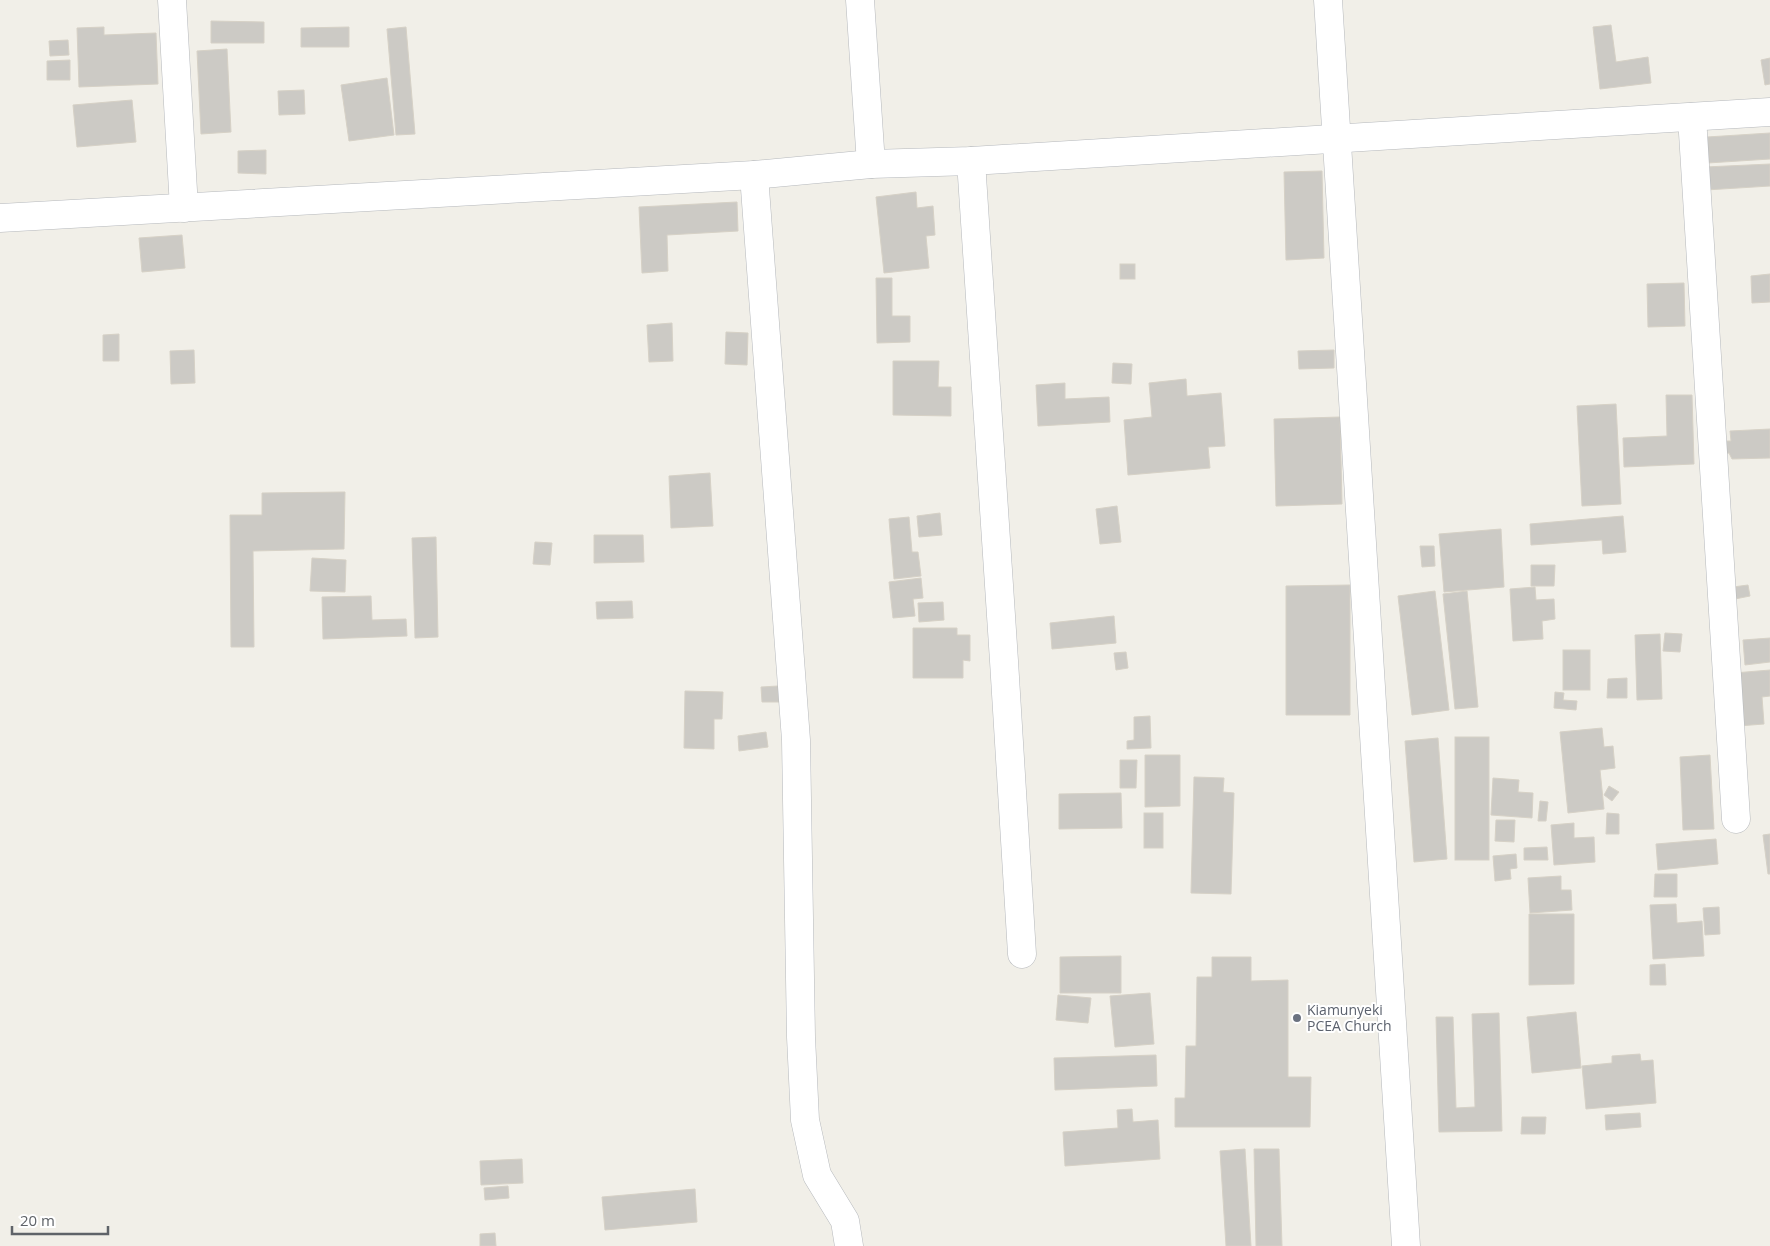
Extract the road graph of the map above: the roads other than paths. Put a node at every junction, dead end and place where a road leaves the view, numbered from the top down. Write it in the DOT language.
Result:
graph roads {
  1 [pos="172,0"];
  2 [pos="860,0"];
  3 [pos="1328,0"];
  4 [pos="1770,112"];
  5 [pos="1692,117"];
  6 [pos="1338,139"];
  7 [pos="971,161"];
  8 [pos="871,164"];
  9 [pos="754,175"];
  10 [pos="184,208"];
  11 [pos="0,218"];
  12 [pos="1736,819"];
  13 [pos="1022,954"];
  14 [pos="849,1246"];
  15 [pos="1406,1246"];
  1 -- 10 [label="street"];
  2 -- 8 [label="street"];
  3 -- 6 [label="street"];
  4 -- 5 [label="street"];
  5 -- 6 [label="street"];
  5 -- 12 [label="street"];
  6 -- 7 [label="street"];
  6 -- 15 [label="street"];
  7 -- 8 [label="street"];
  7 -- 13 [label="street"];
  8 -- 9 [label="street"];
  9 -- 10 [label="street"];
  9 -- 14 [label="street"];
  10 -- 11 [label="street"];
}
